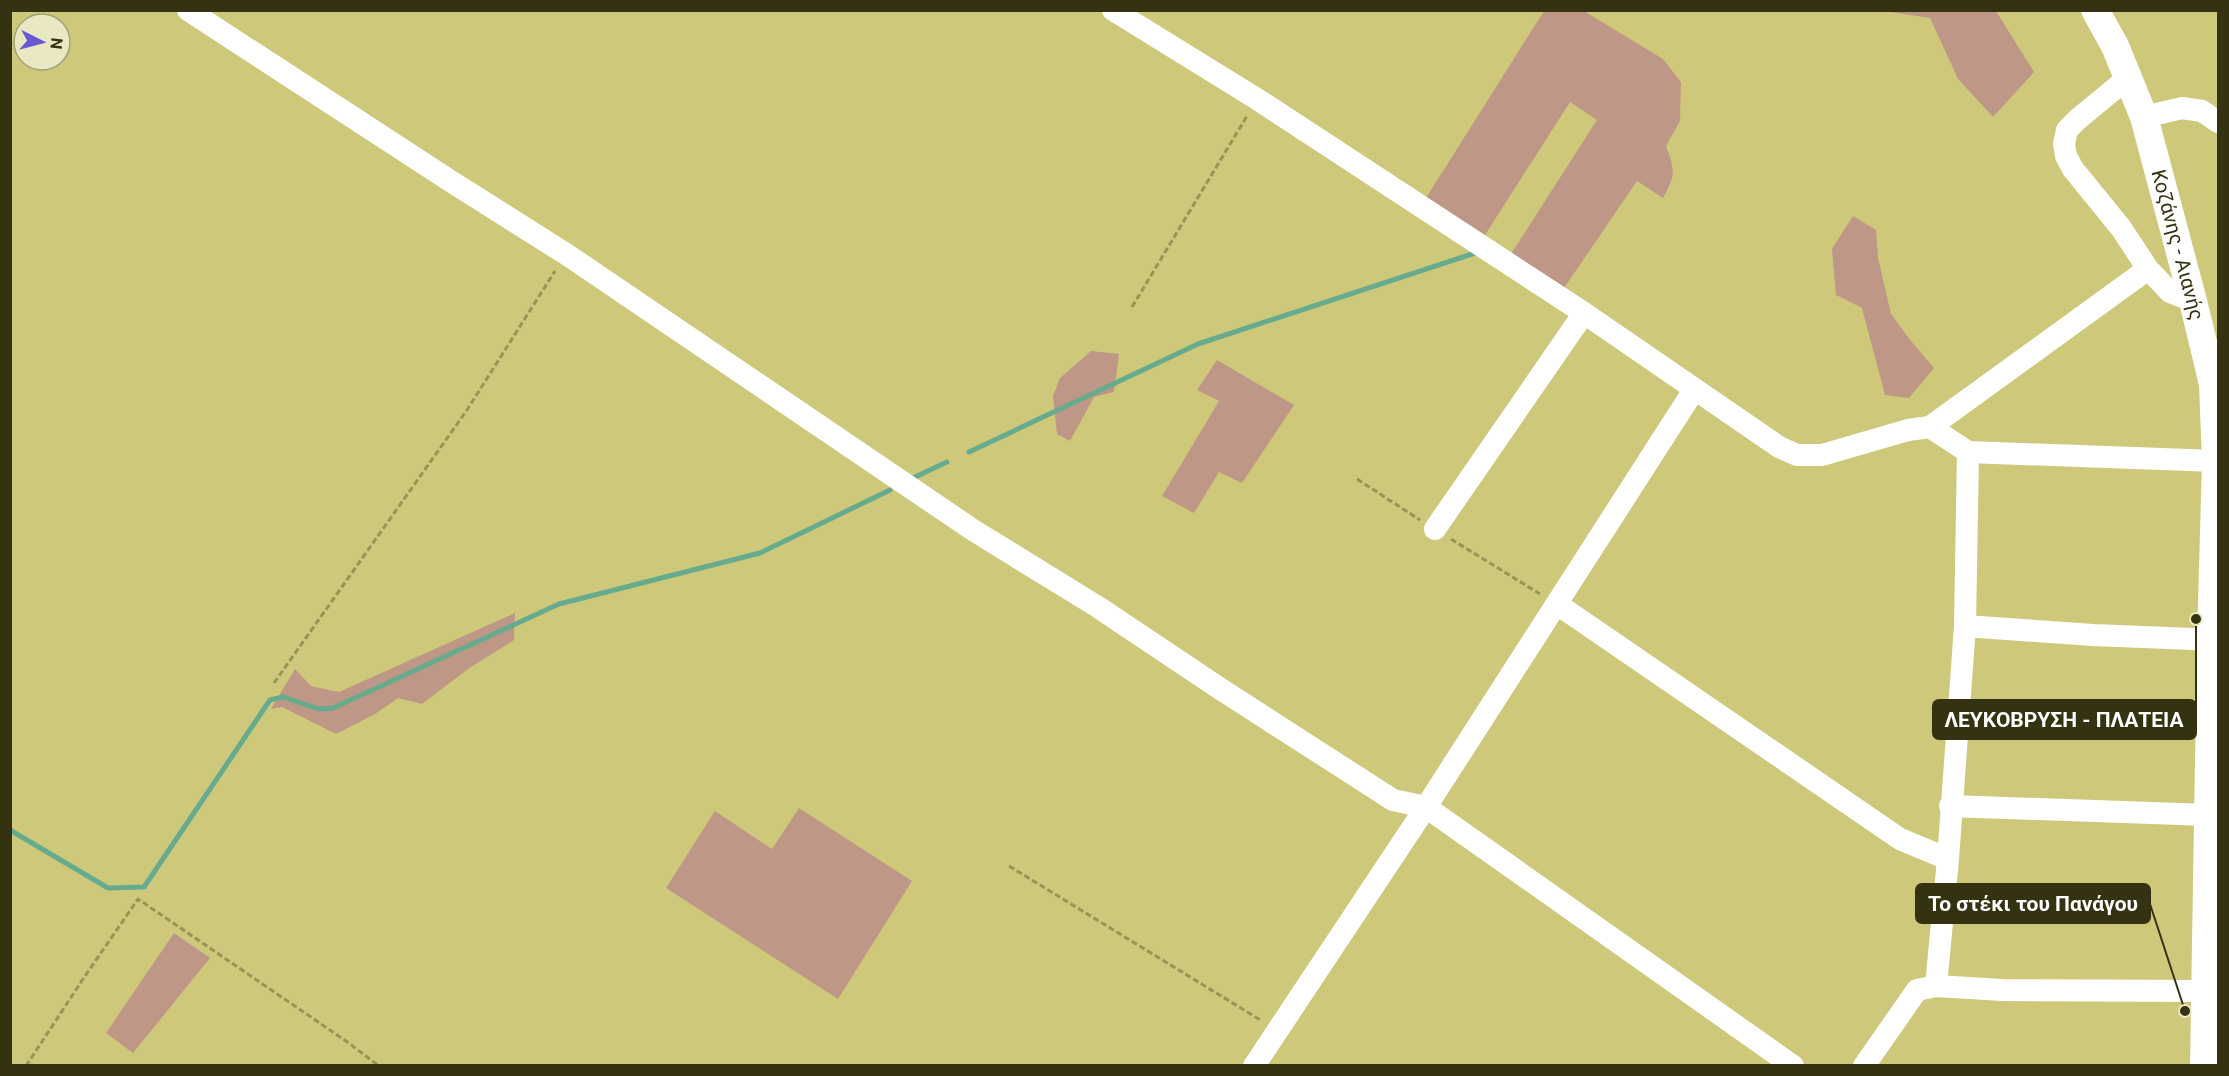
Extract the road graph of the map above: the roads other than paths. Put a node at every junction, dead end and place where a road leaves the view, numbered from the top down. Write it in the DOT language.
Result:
graph roads {
  1 [pos="188,10"];
  2 [pos="1113,10"];
  3 [pos="2095,10"];
  4 [pos="2129,77"];
  5 [pos="2144,117"];
  6 [pos="2218,122"];
  7 [pos="2148,269"];
  8 [pos="2193,301"];
  9 [pos="1584,313"];
  10 [pos="2216,382"];
  11 [pos="1694,390"];
  12 [pos="1930,427"];
  13 [pos="2217,429"];
  14 [pos="1968,452"];
  15 [pos="2216,461"];
  16 [pos="1435,529"];
  17 [pos="1557,604"];
  18 [pos="1965,626"];
  19 [pos="2215,640"];
  20 [pos="1950,806"];
  21 [pos="1426,807"];
  22 [pos="2208,815"];
  23 [pos="1948,859"];
  24 [pos="1936,986"];
  25 [pos="2206,991"];
  26 [pos="1254,1065"];
  27 [pos="1793,1065"];
  28 [pos="1864,1065"];
  29 [pos="2204,1065"];
  1 -- 21 [label="street"];
  2 -- 9 [label="street"];
  3 -- 4 [label="main road, Κοζάνης - Αιανής"];
  4 -- 5 [label="main road, Κοζάνης - Αιανής"];
  4 -- 7 [label="street"];
  5 -- 6 [label="street"];
  5 -- 8 [label="main road, Κοζάνης - Αιανής"];
  7 -- 8 [label="street"];
  7 -- 12 [label="street"];
  8 -- 10 [label="main road, Κοζάνης - Αιανής"];
  9 -- 11 [label="street"];
  9 -- 16 [label="street"];
  10 -- 13 [label="main road, Κοζάνης - Αιανής"];
  11 -- 12 [label="street"];
  11 -- 17 [label="street"];
  12 -- 14 [label="street"];
  13 -- 15 [label="main road, Κοζάνης - Αιανής"];
  14 -- 15 [label="street"];
  14 -- 18 [label="street"];
  15 -- 19 [label="main road, Κοζάνης - Αιανής"];
  17 -- 21 [label="street"];
  17 -- 23 [label="street"];
  18 -- 19 [label="street"];
  18 -- 20 [label="street"];
  19 -- 22 [label="main road, Κοζάνης - Αιανής"];
  20 -- 22 [label="street"];
  20 -- 23 [label="street"];
  21 -- 26 [label="street"];
  21 -- 27 [label="street"];
  22 -- 25 [label="main road, Κοζάνης - Αιανής"];
  23 -- 24 [label="street"];
  24 -- 25 [label="street"];
  24 -- 28 [label="street"];
  25 -- 29 [label="main road, Κοζάνης - Αιανής"];
}
